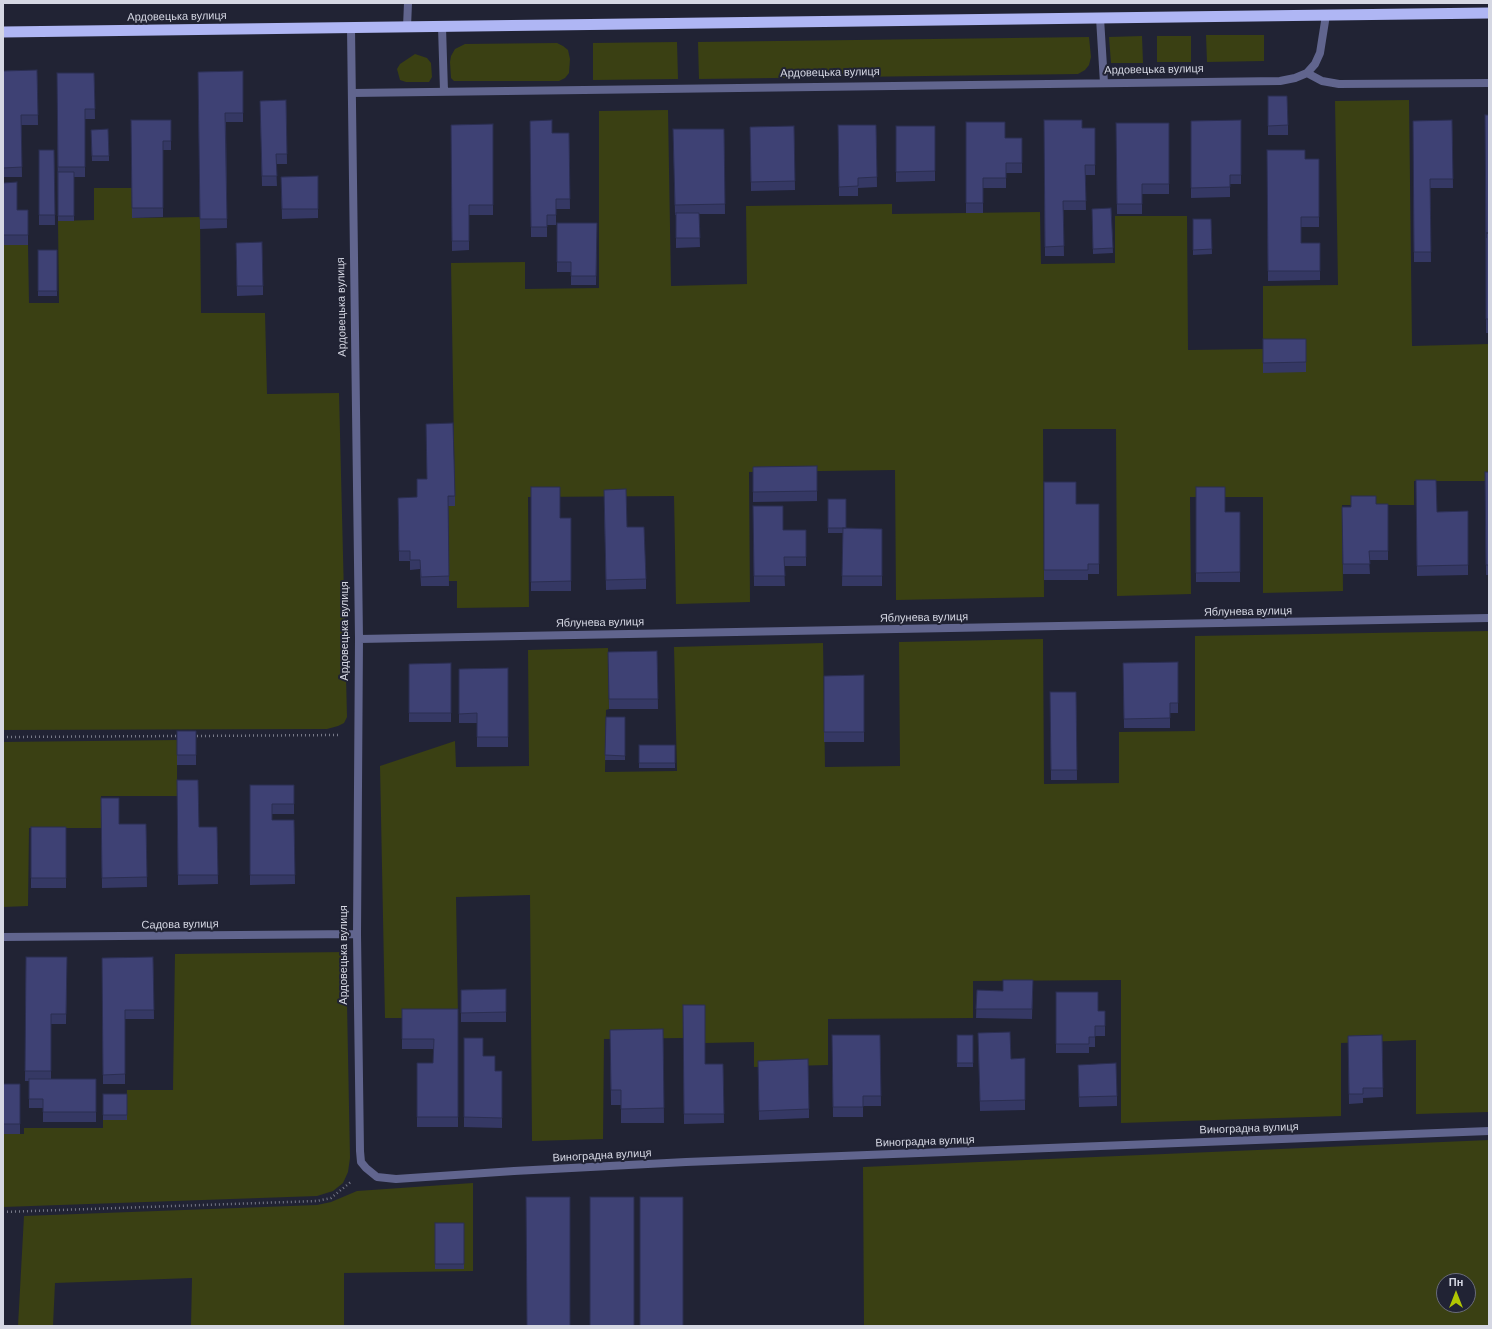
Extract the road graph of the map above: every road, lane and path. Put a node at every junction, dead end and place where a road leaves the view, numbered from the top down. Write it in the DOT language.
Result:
graph roads {
  1 [pos="408,3"];
  2 [pos="1489,13"];
  3 [pos="1326,15"];
  4 [pos="1100,18"];
  5 [pos="407,27"];
  6 [pos="442,27"];
  7 [pos="351,28"];
  8 [pos="3,32"];
  9 [pos="1307,73"];
  10 [pos="1104,83"];
  11 [pos="1489,83"];
  12 [pos="444,91"];
  13 [pos="352,92"];
  14 [pos="1489,618"];
  15 [pos="359,639"];
  16 [pos="358,735"];
  17 [pos="185,736"];
  18 [pos="192,736"];
  19 [pos="3,737"];
  20 [pos="357,934"];
  21 [pos="3,937"];
  22 [pos="1489,1131"];
  23 [pos="366,1168"];
  24 [pos="3,1212"];
  1 -- 5 [label="street"];
  2 -- 3 [label="highway, Ардовецька вулиця"];
  3 -- 4 [label="highway, Ардовецька вулиця"];
  3 -- 9 [label="street"];
  4 -- 6 [label="highway, Ардовецька вулиця"];
  4 -- 10 [label="street"];
  5 -- 6 [label="highway, Ардовецька вулиця"];
  5 -- 7 [label="highway, Ардовецька вулиця"];
  6 -- 12 [label="street"];
  7 -- 8 [label="highway, Ардовецька вулиця"];
  7 -- 13 [label="street, Ардовецька вулиця"];
  9 -- 10 [label="street, Ардовецька вулиця"];
  9 -- 11 [label="street"];
  10 -- 12 [label="street, Ардовецька вулиця"];
  12 -- 13 [label="street, Ардовецька вулиця"];
  13 -- 15 [label="street, Ардовецька вулиця"];
  14 -- 15 [label="street, Яблунева вулиця"];
  15 -- 16 [label="street, Ардовецька вулиця"];
  16 -- 18 [label="path"];
  16 -- 20 [label="street, Ардовецька вулиця"];
  17 -- 19 [label="path"];
  20 -- 21 [label="street, Садова вулиця"];
  20 -- 23 [label="street, Ардовецька вулиця"];
  22 -- 23 [label="street, Виноградна вулиця"];
  23 -- 24 [label="path"];
}
